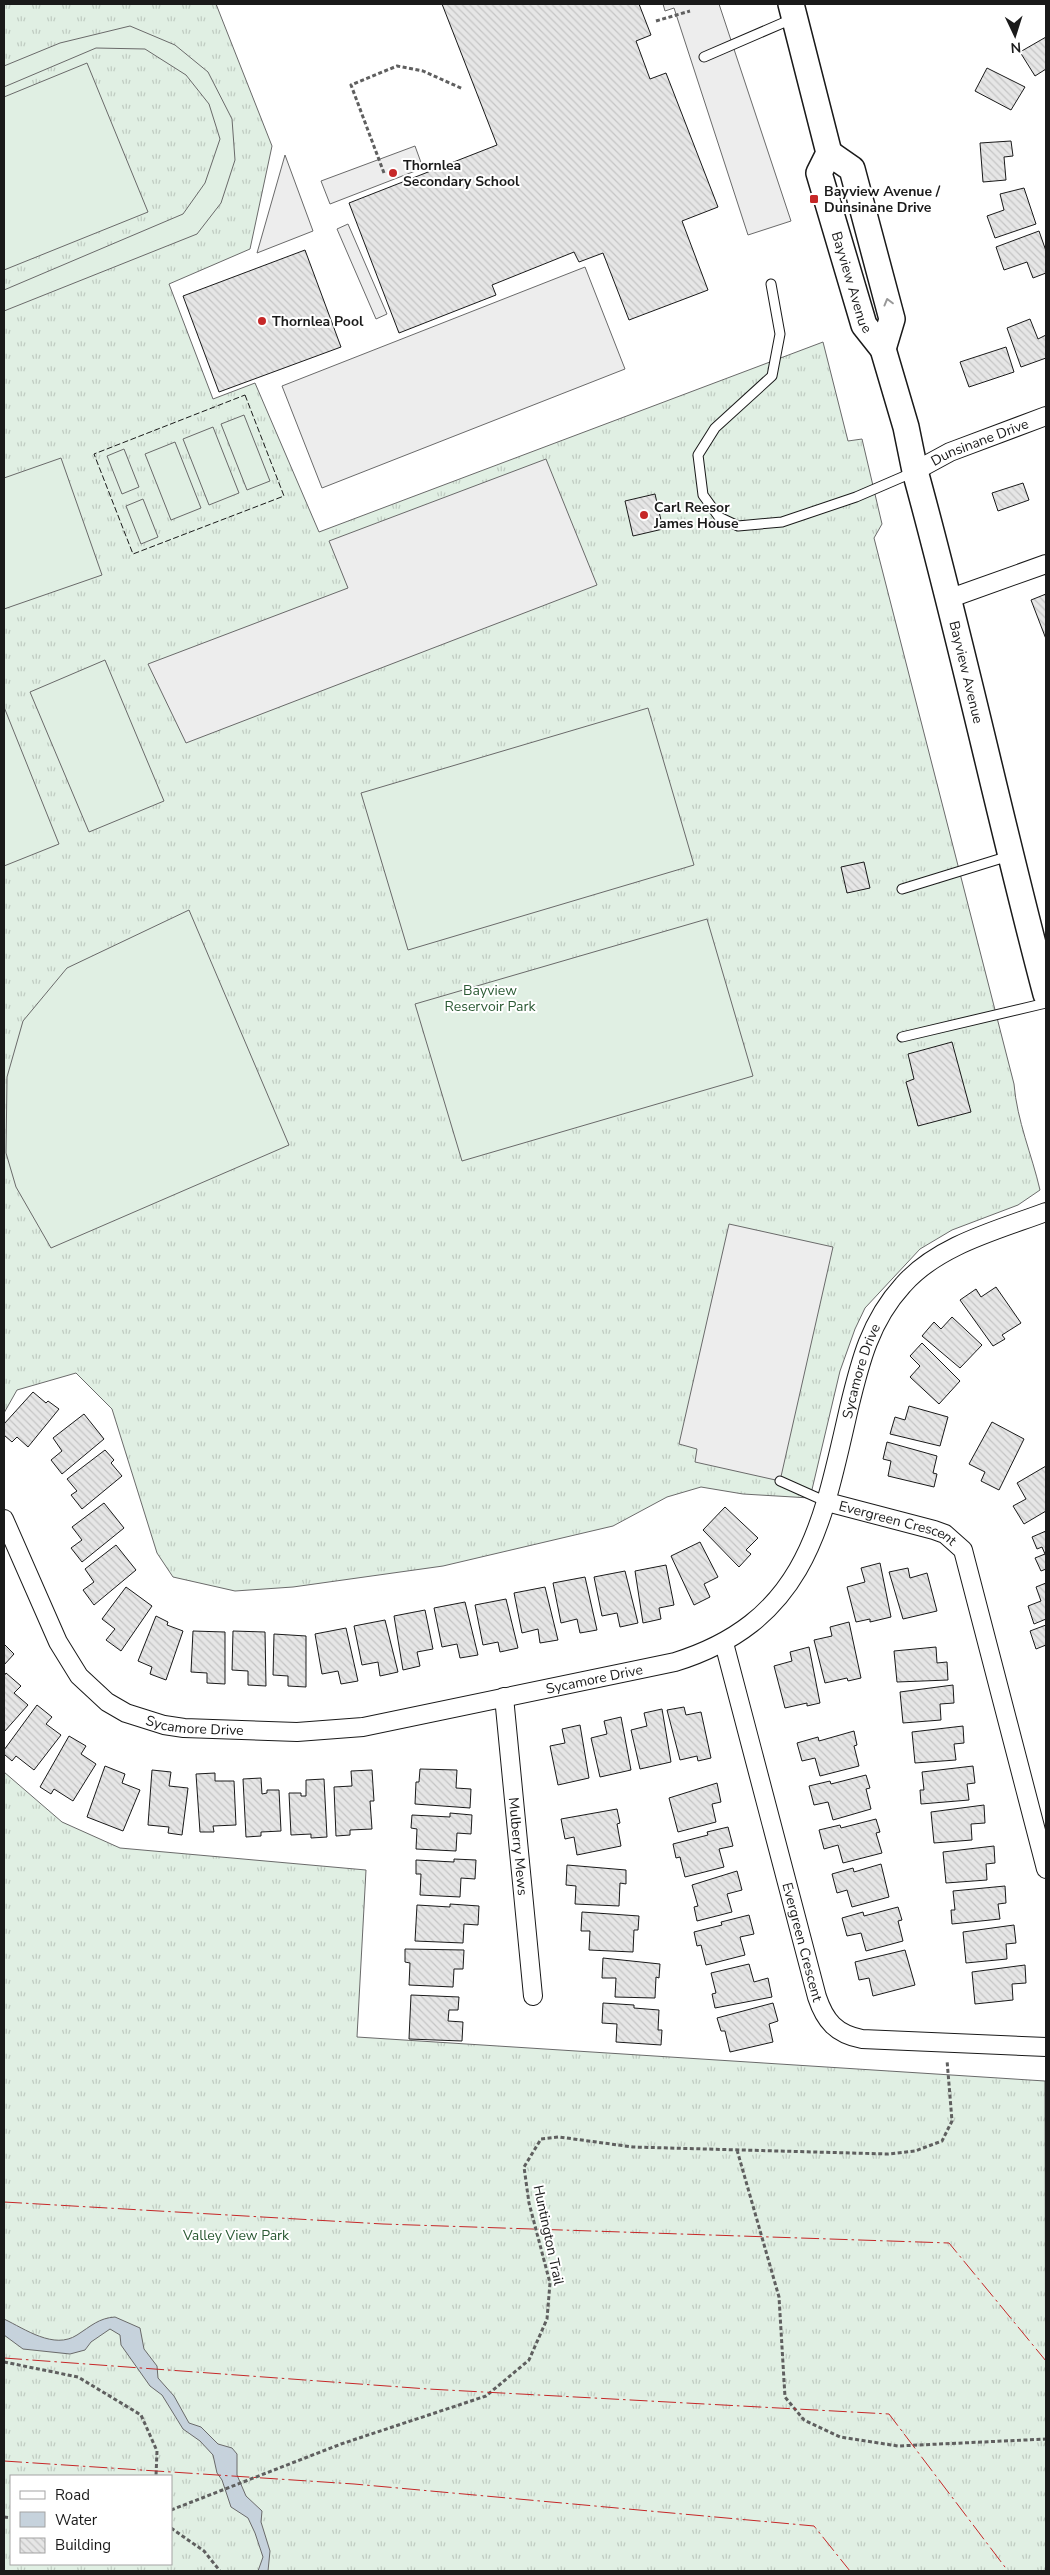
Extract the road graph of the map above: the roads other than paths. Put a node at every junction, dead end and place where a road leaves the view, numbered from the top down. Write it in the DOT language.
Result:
graph roads {
  1 [pos="793,11"];
  2 [pos="704,57"];
  3 [pos="829,153"];
  4 [pos="771,284"];
  5 [pos="883,349"];
  6 [pos="1046,416"];
  7 [pos="915,471"];
  8 [pos="1046,564"];
  9 [pos="948,599"];
  10 [pos="1009,856"];
  11 [pos="902,889"];
  12 [pos="1046,994"];
  13 [pos="1046,1003"];
  14 [pos="902,1037"];
  15 [pos="1046,1212"];
  16 [pos="780,1481"];
  17 [pos="827,1502"];
  18 [pos="4,1519"];
  19 [pos="724,1643"];
  20 [pos="504,1697"];
  21 [pos="1046,1869"];
  22 [pos="533,1996"];
  23 [pos="1046,2047"];
  1 -- 2 [label="lane"];
  1 -- 3 [label="main road"];
  3 -- 5 [label="main road, Bayview Avenue"];
  5 -- 3 [label="main road, Bayview Avenue, one-way"];
  4 -- 7 [label="lane"];
  5 -- 7 [label="main road, Bayview Avenue"];
  6 -- 7 [label="street, Dunsinane Drive"];
  7 -- 9 [label="main road, Bayview Avenue"];
  8 -- 9 [label="street"];
  9 -- 10 [label="main road, Bayview Avenue"];
  10 -- 11 [label="lane"];
  10 -- 12 [label="main road, Bayview Avenue"];
  13 -- 14 [label="lane"];
  15 -- 17 [label="street, Sycamore Drive"];
  16 -- 17 [label="lane"];
  17 -- 19 [label="street, Sycamore Drive"];
  17 -- 21 [label="street, Evergreen Crescent"];
  18 -- 20 [label="street, Sycamore Drive"];
  19 -- 20 [label="street, Sycamore Drive"];
  19 -- 23 [label="street, Evergreen Crescent"];
  20 -- 22 [label="street, Mulberry Mews"];
}
